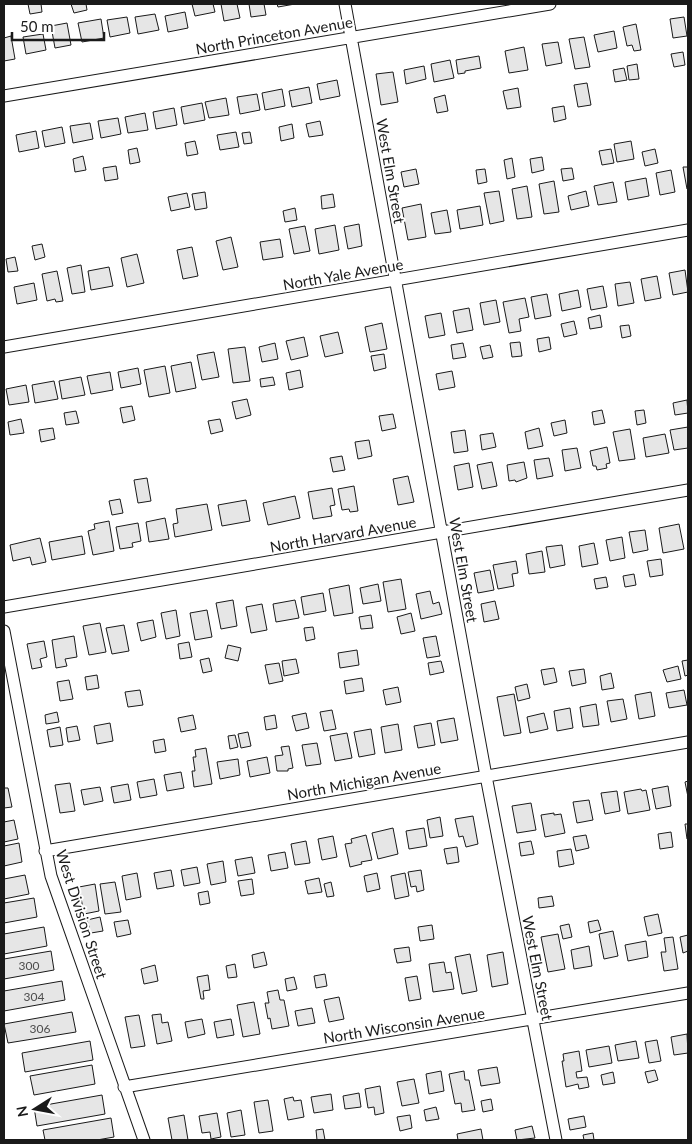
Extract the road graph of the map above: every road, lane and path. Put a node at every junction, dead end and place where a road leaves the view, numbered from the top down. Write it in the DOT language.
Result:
graph roads {
  1 [pos="345,4"];
  2 [pos="550,4"];
  3 [pos="351,38"];
  4 [pos="4,96"];
  5 [pos="688,230"];
  6 [pos="395,280"];
  7 [pos="4,347"];
  8 [pos="688,490"];
  9 [pos="442,532"];
  10 [pos="4,607"];
  11 [pos="4,631"];
  12 [pos="688,742"];
  13 [pos="486,776"];
  14 [pos="45,851"];
  15 [pos="688,993"];
  16 [pos="533,1019"];
  17 [pos="124,1087"];
  18 [pos="144,1140"];
  19 [pos="556,1140"];
  1 -- 3 [label="street, West Elm Street"];
  2 -- 3 [label="street, North Princeton Avenue"];
  3 -- 4 [label="street, North Princeton Avenue"];
  3 -- 6 [label="street, West Elm Street"];
  5 -- 6 [label="street, North Yale Avenue"];
  6 -- 7 [label="street, North Yale Avenue"];
  6 -- 9 [label="street, West Elm Street"];
  8 -- 9 [label="street, North Harvard Avenue"];
  9 -- 10 [label="street, North Harvard Avenue"];
  9 -- 13 [label="street, West Elm Street"];
  11 -- 14 [label="street, West Division Street"];
  12 -- 13 [label="street, North Michigan Avenue"];
  13 -- 14 [label="street, North Michigan Avenue"];
  13 -- 16 [label="street, West Elm Street"];
  14 -- 17 [label="street, West Division Street"];
  15 -- 16 [label="street, North Wisconsin Avenue"];
  16 -- 17 [label="street, North Wisconsin Avenue"];
  16 -- 19 [label="street, West Elm Street"];
  17 -- 18 [label="street, West Division Street"];
}
